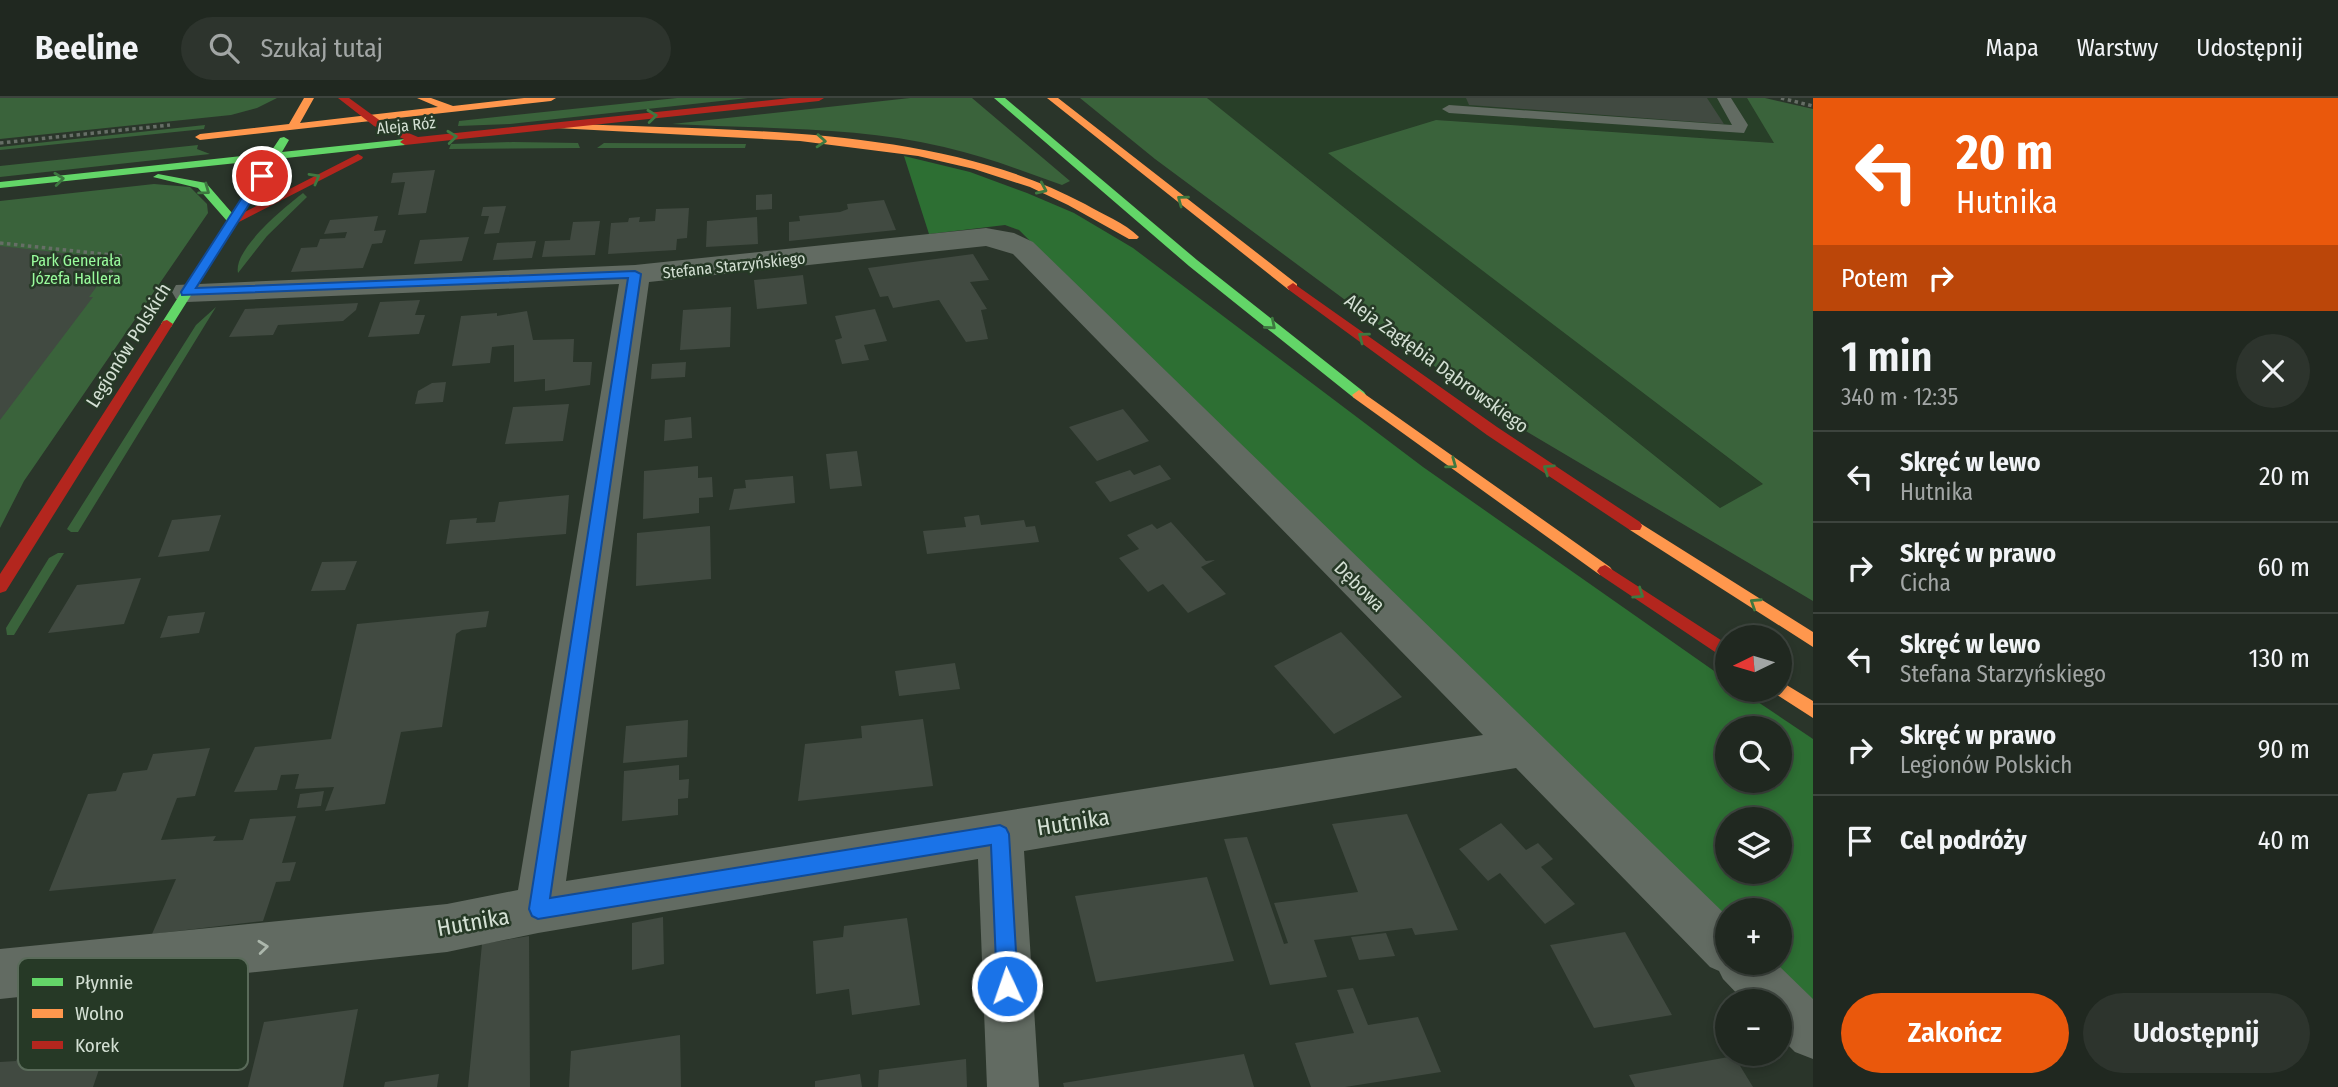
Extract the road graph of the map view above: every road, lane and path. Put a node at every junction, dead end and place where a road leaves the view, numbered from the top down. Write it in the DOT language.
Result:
graph roads {
  1 [pos="309,98"];
  2 [pos="343,98"];
  3 [pos="422,98"];
  4 [pos="551,98"];
  5 [pos="817,98"];
  6 [pos="999,98"];
  7 [pos="1052,98"];
  8 [pos="1724,98"];
  9 [pos="1781,98"];
  10 [pos="1813,106"];
  11 [pos="452,109"];
  12 [pos="1449,109"];
  13 [pos="367,118"];
  14 [pos="560,126"];
  15 [pos="292,127"];
  16 [pos="182,131"];
  17 [pos="417,141"];
  18 [pos="0,143"];
  19 [pos="384,145"];
  20 [pos="275,156"];
  21 [pos="117,172"];
  22 [pos="0,185"];
  23 [pos="233,221"];
  24 [pos="986,237"];
  25 [pos="0,243"];
  26 [pos="635,274"];
  27 [pos="1219,282"];
  28 [pos="103,283"];
  29 [pos="187,292"];
  30 [pos="0,587"];
  31 [pos="1813,640"];
  32 [pos="1715,645"];
  33 [pos="1792,696"];
  34 [pos="1813,710"];
  35 [pos="1522,748"];
  36 [pos="1000,834"];
  37 [pos="538,909"];
  38 [pos="1715,938"];
  39 [pos="155,958"];
  40 [pos="18,972"];
  41 [pos="0,974"];
  42 [pos="1753,975"];
  43 [pos="1767,989"];
  44 [pos="1792,1014"];
  45 [pos="1813,1034"];
  46 [pos="1013,1087"];
  1 -- 15 [label="main road, Legionów Polskich"];
  2 -- 13 [label="main road"];
  3 -- 11 [label="main road"];
  4 -- 11 [label="main road, Aleja Róż"];
  14 -- 5 [label="main road, Aleja Róż, one-way"];
  6 -- 27 [label="main road"];
  31 -- 7 [label="main road, Aleja Zagłębia Dąbrowskiego, one-way"];
  8 -- 12 [label="lane"];
  9 -- 10 [label="path"];
  11 -- 13 [label="main road, Aleja Róż"];
  13 -- 15 [label="main road, Aleja Róż"];
  13 -- 17 [label="main road"];
  17 -- 14 [label="main road, Aleja Róż, one-way"];
  14 -- 27 [label="main road, one-way"];
  15 -- 16 [label="main road"];
  15 -- 20 [label="main road, Legionów Polskich"];
  16 -- 18 [label="path"];
  17 -- 19 [label="main road, Aleja Róż"];
  19 -- 20 [label="main road, Aleja Róż"];
  23 -- 19 [label="main road, one-way"];
  20 -- 21 [label="main road, Aleja Róż"];
  20 -- 23 [label="main road, Legionów Polskich"];
  22 -- 21 [label="main road, Aleja Róż, one-way"];
  21 -- 23 [label="main road, one-way"];
  23 -- 29 [label="main road, Legionów Polskich"];
  24 -- 26 [label="street, Stefana Starzyńskiego"];
  24 -- 35 [label="street, Dębowa"];
  25 -- 28 [label="path"];
  26 -- 29 [label="street, Stefana Starzyńskiego"];
  26 -- 37 [label="street"];
  27 -- 32 [label="main road, one-way"];
  29 -- 30 [label="main road, Legionów Polskich"];
  33 -- 34 [label="main road"];
  35 -- 36 [label="street, Hutnika"];
  35 -- 38 [label="street, Dębowa"];
  36 -- 37 [label="street, Hutnika"];
  36 -- 46 [label="street"];
  39 -- 37 [label="street, Hutnika, one-way"];
  41 -- 40 [label="street, Hutnika, one-way"];
  42 -- 43 [label="street"];
  44 -- 45 [label="street"];
}
